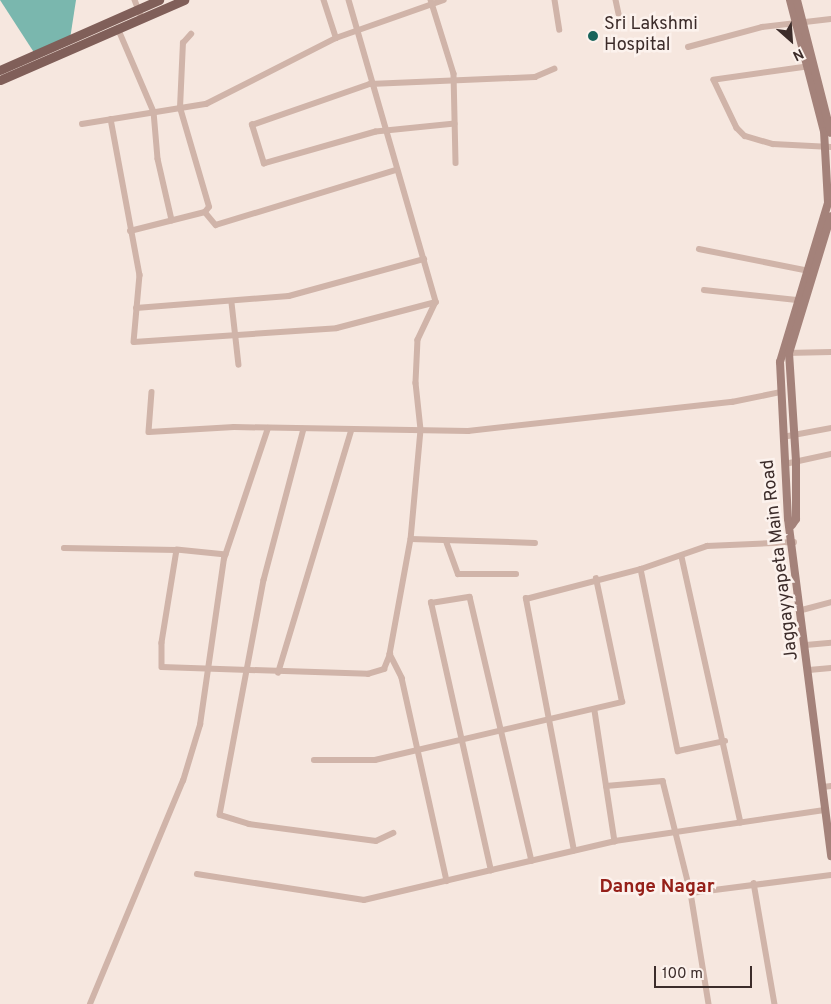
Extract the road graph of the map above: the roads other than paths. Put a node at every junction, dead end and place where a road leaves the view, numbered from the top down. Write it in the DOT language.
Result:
graph roads {
  1 [pos="159,0"];
  2 [pos="184,0"];
  3 [pos="324,0"];
  4 [pos="349,0"];
  5 [pos="444,0"];
  6 [pos="555,0"];
  7 [pos="616,0"];
  8 [pos="790,0"];
  9 [pos="797,0"];
  10 [pos="432,2"];
  11 [pos="137,4"];
  12 [pos="619,14"];
  13 [pos="142,18"];
  14 [pos="831,19"];
  15 [pos="800,25"];
  16 [pos="118,28"];
  17 [pos="357,30"];
  18 [pos="560,30"];
  19 [pos="191,34"];
  20 [pos="336,38"];
  21 [pos="688,47"];
  22 [pos="807,67"];
  23 [pos="554,69"];
  24 [pos="0,70"];
  25 [pos="0,80"];
  26 [pos="454,80"];
  27 [pos="370,84"];
  28 [pos="180,108"];
  29 [pos="154,112"];
  30 [pos="111,119"];
  31 [pos="82,124"];
  32 [pos="456,124"];
  33 [pos="384,131"];
  34 [pos="831,133"];
  35 [pos="828,148"];
  36 [pos="456,163"];
  37 [pos="396,170"];
  38 [pos="829,203"];
  39 [pos="205,212"];
  40 [pos="831,216"];
  41 [pos="172,220"];
  42 [pos="130,231"];
  43 [pos="699,249"];
  44 [pos="424,259"];
  45 [pos="804,270"];
  46 [pos="704,290"];
  47 [pos="796,300"];
  48 [pos="436,302"];
  49 [pos="232,303"];
  50 [pos="136,308"];
  51 [pos="237,338"];
  52 [pos="831,352"];
  53 [pos="785,353"];
  54 [pos="239,365"];
  55 [pos="152,392"];
  56 [pos="781,392"];
  57 [pos="268,428"];
  58 [pos="831,428"];
  59 [pos="304,429"];
  60 [pos="421,430"];
  61 [pos="351,432"];
  62 [pos="792,435"];
  63 [pos="783,437"];
  64 [pos="831,454"];
  65 [pos="796,461"];
  66 [pos="785,464"];
  67 [pos="792,525"];
  68 [pos="411,539"];
  69 [pos="794,542"];
  70 [pos="447,543"];
  71 [pos="536,543"];
  72 [pos="64,548"];
  73 [pos="177,550"];
  74 [pos="226,554"];
  75 [pos="682,557"];
  76 [pos="641,570"];
  77 [pos="516,574"];
  78 [pos="596,579"];
  79 [pos="831,602"];
  80 [pos="802,610"];
  81 [pos="831,643"];
  82 [pos="806,644"];
  83 [pos="390,654"];
  84 [pos="207,668"];
  85 [pos="831,668"];
  86 [pos="250,670"];
  87 [pos="809,670"];
  88 [pos="278,673"];
  89 [pos="595,711"];
  90 [pos="546,719"];
  91 [pos="504,729"];
  92 [pos="461,739"];
  93 [pos="725,741"];
  94 [pos="419,750"];
  95 [pos="314,760"];
  96 [pos="606,786"];
  97 [pos="827,787"];
  98 [pos="826,810"];
  99 [pos="742,823"];
  100 [pos="678,833"];
  101 [pos="393,834"];
  102 [pos="615,841"];
  103 [pos="574,851"];
  104 [pos="831,856"];
  105 [pos="532,861"];
  106 [pos="491,871"];
  107 [pos="197,874"];
  108 [pos="831,875"];
  109 [pos="447,881"];
  110 [pos="754,883"];
  111 [pos="691,893"];
  112 [pos="90,1004"];
  113 [pos="709,1004"];
  114 [pos="775,1004"];
  1 -- 11 [label="main road"];
  2 -- 13 [label="main road"];
  3 -- 20 [label="street"];
  4 -- 17 [label="street"];
  5 -- 10 [label="street"];
  6 -- 18 [label="street"];
  7 -- 12 [label="street"];
  8 -- 15 [label="main road, Jaggayyapeta Main Road"];
  9 -- 15 [label="main road"];
  10 -- 17 [label="street"];
  10 -- 26 [label="street"];
  11 -- 13 [label="street"];
  11 -- 24 [label="main road"];
  13 -- 16 [label="main road"];
  14 -- 15 [label="street"];
  15 -- 21 [label="street"];
  15 -- 22 [label="main road, Jaggayyapeta Main Road"];
  15 -- 34 [label="main road"];
  16 -- 25 [label="main road"];
  16 -- 29 [label="street"];
  17 -- 20 [label="street"];
  17 -- 27 [label="street"];
  19 -- 28 [label="street"];
  20 -- 28 [label="street"];
  22 -- 35 [label="main road, Jaggayyapeta Main Road"];
  22 -- 35 [label="street"];
  23 -- 26 [label="street"];
  26 -- 27 [label="street"];
  26 -- 32 [label="street"];
  27 -- 33 [label="street"];
  27 -- 33 [label="street"];
  28 -- 29 [label="street"];
  28 -- 39 [label="street"];
  29 -- 30 [label="street"];
  29 -- 41 [label="street"];
  30 -- 31 [label="street"];
  30 -- 42 [label="street"];
  32 -- 33 [label="street"];
  32 -- 36 [label="street"];
  33 -- 37 [label="street"];
  35 -- 38 [label="main road, Jaggayyapeta Main Road"];
  37 -- 39 [label="street"];
  37 -- 44 [label="street"];
  38 -- 45 [label="main road, Jaggayyapeta Main Road"];
  39 -- 41 [label="street"];
  40 -- 53 [label="main road"];
  41 -- 42 [label="street"];
  42 -- 50 [label="street"];
  43 -- 45 [label="street"];
  44 -- 48 [label="street"];
  44 -- 49 [label="street"];
  45 -- 47 [label="main road, Jaggayyapeta Main Road"];
  46 -- 47 [label="street"];
  47 -- 53 [label="main road, Jaggayyapeta Main Road"];
  48 -- 51 [label="street"];
  48 -- 60 [label="street"];
  49 -- 50 [label="street"];
  49 -- 51 [label="street"];
  50 -- 51 [label="street"];
  51 -- 54 [label="street"];
  52 -- 53 [label="street"];
  53 -- 56 [label="main road, Jaggayyapeta Main Road"];
  53 -- 62 [label="main road"];
  55 -- 57 [label="street"];
  56 -- 60 [label="street"];
  56 -- 63 [label="main road, Jaggayyapeta Main Road"];
  57 -- 59 [label="street"];
  57 -- 74 [label="street"];
  58 -- 62 [label="street"];
  59 -- 61 [label="street"];
  59 -- 86 [label="street"];
  60 -- 61 [label="street"];
  60 -- 68 [label="street"];
  61 -- 88 [label="street"];
  62 -- 63 [label="street"];
  62 -- 65 [label="main road"];
  63 -- 66 [label="main road, Jaggayyapeta Main Road"];
  64 -- 65 [label="street"];
  65 -- 66 [label="street"];
  65 -- 67 [label="main road"];
  66 -- 67 [label="main road, Jaggayyapeta Main Road"];
  67 -- 69 [label="main road, Jaggayyapeta Main Road"];
  68 -- 70 [label="street"];
  68 -- 83 [label="street"];
  69 -- 75 [label="street"];
  69 -- 80 [label="main road, Jaggayyapeta Main Road"];
  70 -- 71 [label="street"];
  70 -- 77 [label="street"];
  72 -- 73 [label="street"];
  73 -- 74 [label="street"];
  73 -- 84 [label="street"];
  74 -- 84 [label="street"];
  75 -- 76 [label="street"];
  75 -- 93 [label="street"];
  76 -- 78 [label="street"];
  76 -- 93 [label="street"];
  78 -- 89 [label="street"];
  78 -- 90 [label="street"];
  79 -- 80 [label="street"];
  80 -- 82 [label="main road, Jaggayyapeta Main Road"];
  81 -- 82 [label="street"];
  82 -- 87 [label="main road, Jaggayyapeta Main Road"];
  83 -- 88 [label="street"];
  83 -- 94 [label="street"];
  84 -- 86 [label="street"];
  84 -- 112 [label="street"];
  85 -- 87 [label="street"];
  86 -- 88 [label="street"];
  86 -- 101 [label="street"];
  87 -- 97 [label="main road, Jaggayyapeta Main Road"];
  89 -- 90 [label="street"];
  89 -- 96 [label="street"];
  90 -- 91 [label="street"];
  90 -- 103 [label="street"];
  91 -- 92 [label="street"];
  91 -- 92 [label="street"];
  91 -- 105 [label="street"];
  92 -- 94 [label="street"];
  92 -- 106 [label="street"];
  93 -- 99 [label="street"];
  94 -- 95 [label="street"];
  94 -- 109 [label="street"];
  96 -- 100 [label="street"];
  96 -- 102 [label="street"];
  97 -- 98 [label="main road, Jaggayyapeta Main Road"];
  98 -- 99 [label="street"];
  98 -- 104 [label="main road, Jaggayyapeta Main Road"];
  99 -- 100 [label="street"];
  100 -- 102 [label="street"];
  100 -- 111 [label="street"];
  102 -- 103 [label="street"];
  103 -- 105 [label="street"];
  105 -- 106 [label="street"];
  106 -- 109 [label="street"];
  107 -- 109 [label="street"];
  108 -- 110 [label="street"];
  110 -- 111 [label="street"];
  110 -- 114 [label="street"];
  111 -- 113 [label="street"];
}
